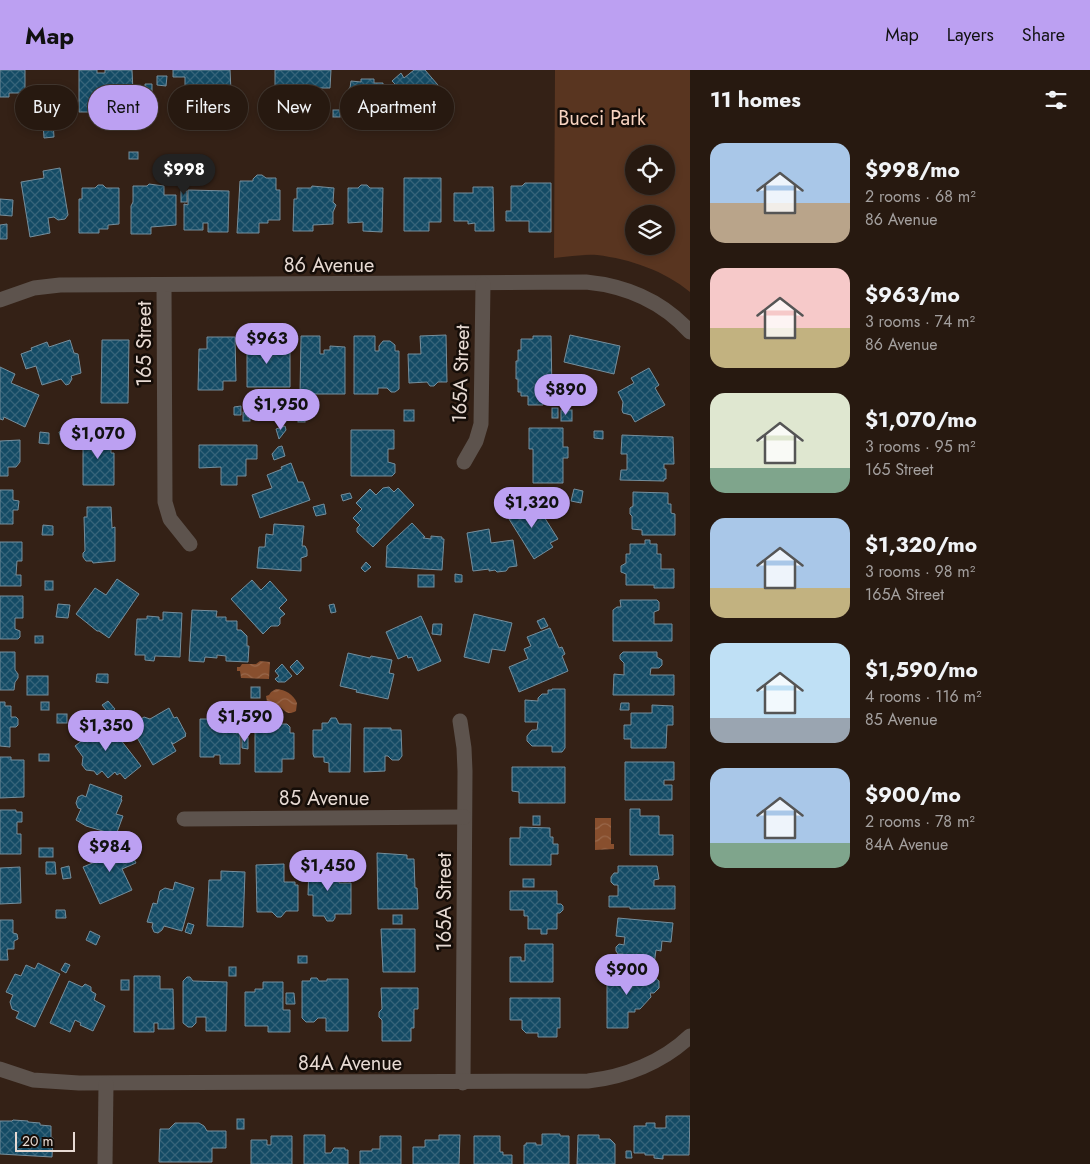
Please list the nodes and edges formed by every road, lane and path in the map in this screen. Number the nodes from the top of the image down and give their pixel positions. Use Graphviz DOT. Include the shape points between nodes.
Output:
graph roads {
  1 [pos="483,284"];
  2 [pos="164,285"];
  3 [pos="0,300"];
  4 [pos="690,332"];
  5 [pos="464,462"];
  6 [pos="190,544"];
  7 [pos="460,721"];
  8 [pos="464,817"];
  9 [pos="184,819"];
  10 [pos="690,1036"];
  11 [pos="0,1069"];
  12 [pos="463,1083"];
  13 [pos="106,1084"];
  14 [pos="105,1164"];
  1 -- 2 [label="street, 86 Avenue"];
  1 -- 4 [label="street, 86 Avenue" via="605,284 633,292 657,304"];
  1 -- 5 [label="street, 165A Street" via="481,424"];
  2 -- 3 [label="street, 86 Avenue" via="53,285"];
  2 -- 6 [label="street, 165 Street" via="165,502 170,519"];
  7 -- 8 [label="street, 165A Street" via="464,756"];
  8 -- 9 [label="street, 85 Avenue"];
  8 -- 12 [label="street, 165A Street"];
  10 -- 12 [label="street, 84A Avenue" via="646,1065 602,1079"];
  11 -- 13 [label="street, 84A Avenue" via="44,1082"];
  12 -- 13 [label="street, 84A Avenue"];
  13 -- 14 [label="street"];
}
